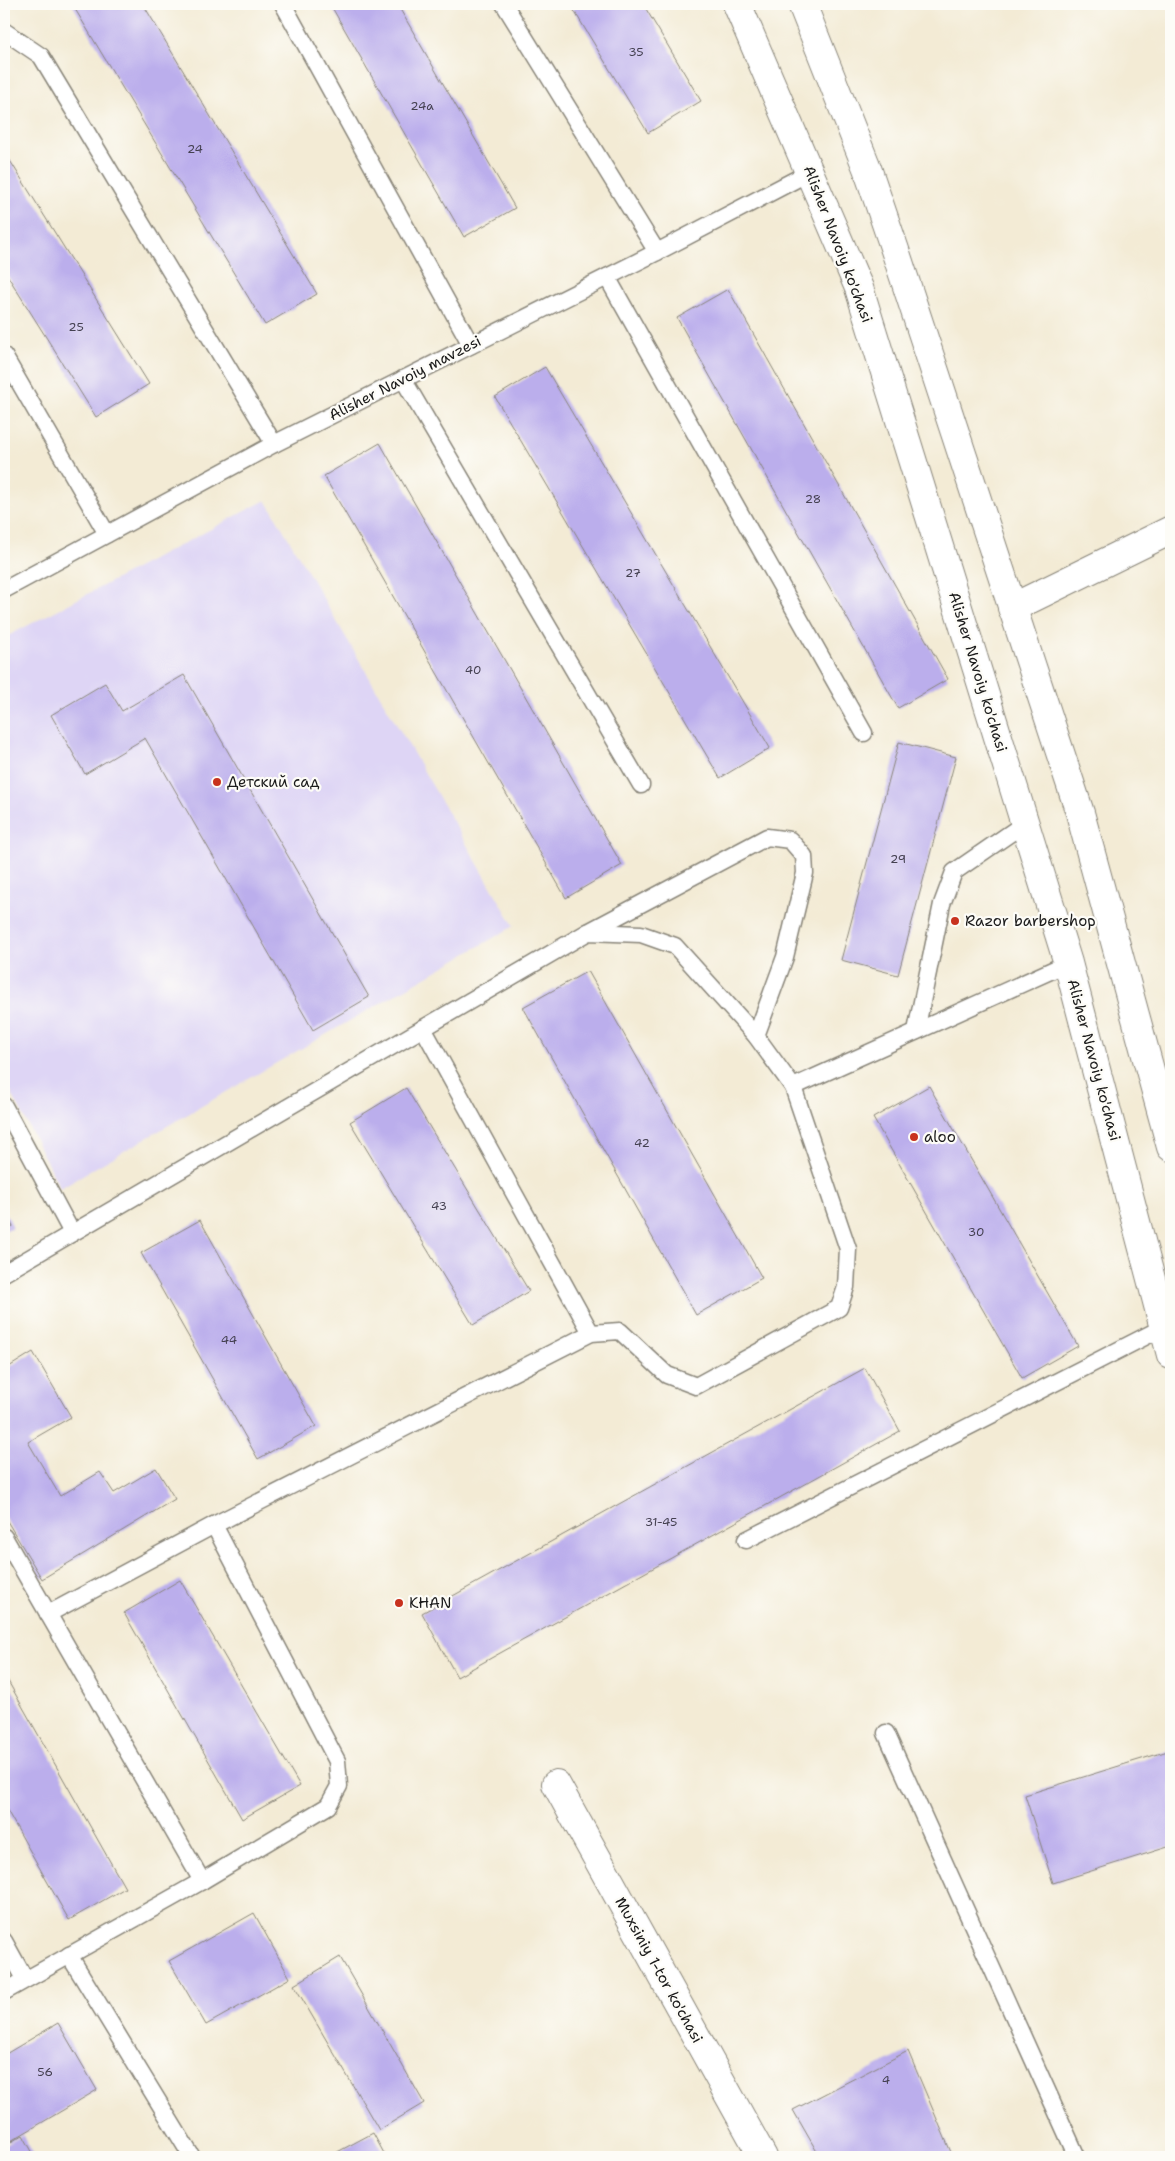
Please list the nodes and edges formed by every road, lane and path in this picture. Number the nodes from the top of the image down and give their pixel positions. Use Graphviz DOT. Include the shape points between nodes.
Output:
graph roads {
  1 [pos="283,4"];
  2 [pos="504,4"];
  3 [pos="737,4"];
  4 [pos="802,4"];
  5 [pos="4,31"];
  6 [pos="810,172"];
  7 [pos="657,252"];
  8 [pos="607,277"];
  9 [pos="471,345"];
  10 [pos="4,356"];
  11 [pos="403,379"];
  12 [pos="274,444"];
  13 [pos="1171,530"];
  14 [pos="107,534"];
  15 [pos="4,590"];
  16 [pos="1012,608"];
  17 [pos="864,733"];
  18 [pos="641,785"];
  19 [pos="1025,823"];
  20 [pos="588,932"];
  21 [pos="1068,963"];
  22 [pos="423,1028"];
  23 [pos="916,1031"];
  24 [pos="756,1036"];
  25 [pos="793,1087"];
  26 [pos="4,1106"];
  27 [pos="1171,1147"];
  28 [pos="72,1233"];
  29 [pos="4,1273"];
  30 [pos="1164,1327"];
  31 [pos="592,1333"];
  32 [pos="1171,1356"];
  33 [pos="214,1525"];
  34 [pos="4,1536"];
  35 [pos="746,1540"];
  36 [pos="48,1614"];
  37 [pos="886,1733"];
  38 [pos="556,1784"];
  39 [pos="202,1881"];
  40 [pos="4,1941"];
  41 [pos="69,1955"];
  42 [pos="25,1979"];
  43 [pos="4,1992"];
  44 [pos="192,2157"];
  45 [pos="763,2157"];
  46 [pos="1077,2157"];
  1 -- 9 [label="lane"];
  2 -- 7 [label="lane"];
  3 -- 6 [label="main road, Alisher Navoiy ko'chasi"];
  4 -- 16 [label="main road" via="867,168"];
  5 -- 12 [label="lane" via="41,56"];
  6 -- 7 [label="lane, Alisher Navoiy mavzesi"];
  6 -- 19 [label="main road, Alisher Navoiy ko'chasi" via="859,288"];
  7 -- 8 [label="lane, Alisher Navoiy mavzesi"];
  8 -- 9 [label="lane, Alisher Navoiy mavzesi"];
  8 -- 17 [label="lane"];
  9 -- 11 [label="lane, Alisher Navoiy mavzesi"];
  10 -- 14 [label="lane"];
  11 -- 12 [label="lane, Alisher Navoiy mavzesi"];
  11 -- 18 [label="lane"];
  12 -- 14 [label="lane, Alisher Navoiy mavzesi"];
  13 -- 16 [label="main road"];
  14 -- 15 [label="lane, Alisher Navoiy mavzesi"];
  16 -- 27 [label="main road" via="1080,814"];
  19 -- 21 [label="main road, Alisher Navoiy ko'chasi"];
  19 -- 23 [label="lane" via="954,872 942,904"];
  20 -- 22 [label="lane"];
  20 -- 24 [label="lane" via="641,934 676,946"];
  20 -- 24 [label="lane" via="767,837 790,840 804,856 805,873 785,957"];
  21 -- 23 [label="lane"];
  21 -- 30 [label="main road, Alisher Navoiy ko'chasi"];
  22 -- 28 [label="lane"];
  22 -- 31 [label="lane"];
  23 -- 25 [label="lane"];
  24 -- 25 [label="lane"];
  25 -- 31 [label="lane" via="848,1249 846,1287 839,1308 696,1386 667,1374 620,1331"];
  26 -- 28 [label="lane"];
  28 -- 29 [label="lane"];
  30 -- 32 [label="main road, Alisher Navoiy ko'chasi"];
  30 -- 35 [label="lane"];
  31 -- 33 [label="lane"];
  33 -- 36 [label="lane"];
  33 -- 39 [label="lane" via="337,1761 340,1786 328,1806"];
  34 -- 36 [label="lane"];
  36 -- 39 [label="lane"];
  37 -- 46 [label="lane"];
  38 -- 45 [label="main road, Muxsiniy 1-tor ko'chasi"];
  39 -- 41 [label="lane"];
  40 -- 42 [label="lane"];
  41 -- 42 [label="lane"];
  41 -- 44 [label="lane"];
  42 -- 43 [label="lane"];
}
